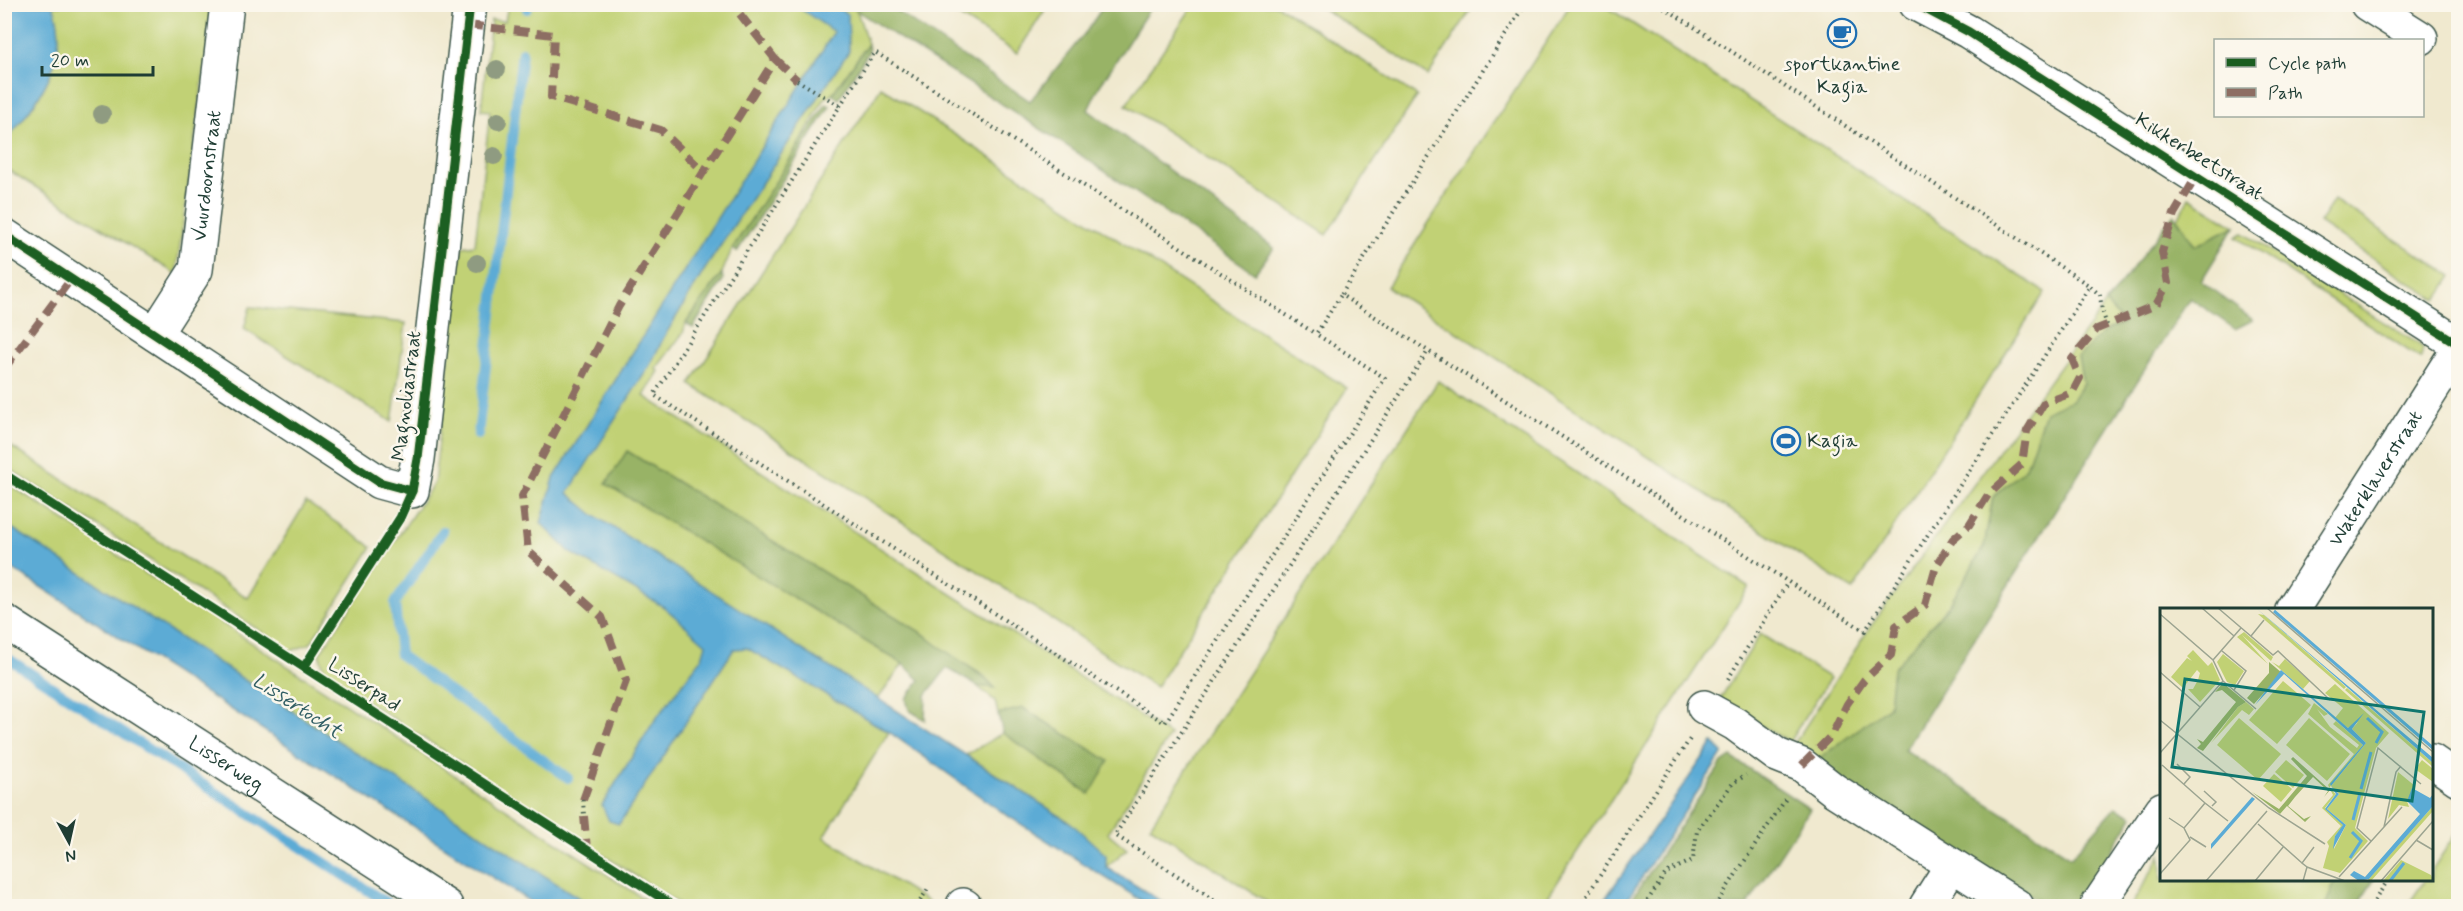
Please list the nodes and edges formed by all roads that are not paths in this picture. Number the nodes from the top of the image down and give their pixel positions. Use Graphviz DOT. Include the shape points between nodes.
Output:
graph roads {
  1 [pos="228,4"];
  2 [pos="470,4"];
  3 [pos="1916,4"];
  4 [pos="2367,4"];
  5 [pos="2421,38"];
  6 [pos="4,235"];
  7 [pos="155,334"];
  8 [pos="2458,344"];
  9 [pos="2458,349"];
  10 [pos="2293,608"];
  11 [pos="4,621"];
  12 [pos="1706,708"];
  13 [pos="2433,762"];
  14 [pos="2458,778"];
  15 [pos="2160,812"];
  16 [pos="1952,866"];
  17 [pos="446,906"];
  18 [pos="1926,906"];
  19 [pos="2017,906"];
  20 [pos="2097,906"];
  1 -- 7 [label="street, Vuurdoornstraat" via="196,270"];
  2 -- 7 [label="street, Magnoliastraat" via="412,491 379,482"];
  3 -- 8 [label="street, Kikkerbeetstraat" via="1969,32"];
  4 -- 5 [label="street"];
  6 -- 7 [label="street, Magnoliastraat"];
  9 -- 10 [label="street, Waterklaverstraat"];
  11 -- 17 [label="street, Lisserweg"];
  12 -- 16 [label="street"];
  13 -- 14 [label="street"];
  15 -- 20 [label="street"];
  16 -- 18 [label="street"];
  16 -- 19 [label="street"];
}
